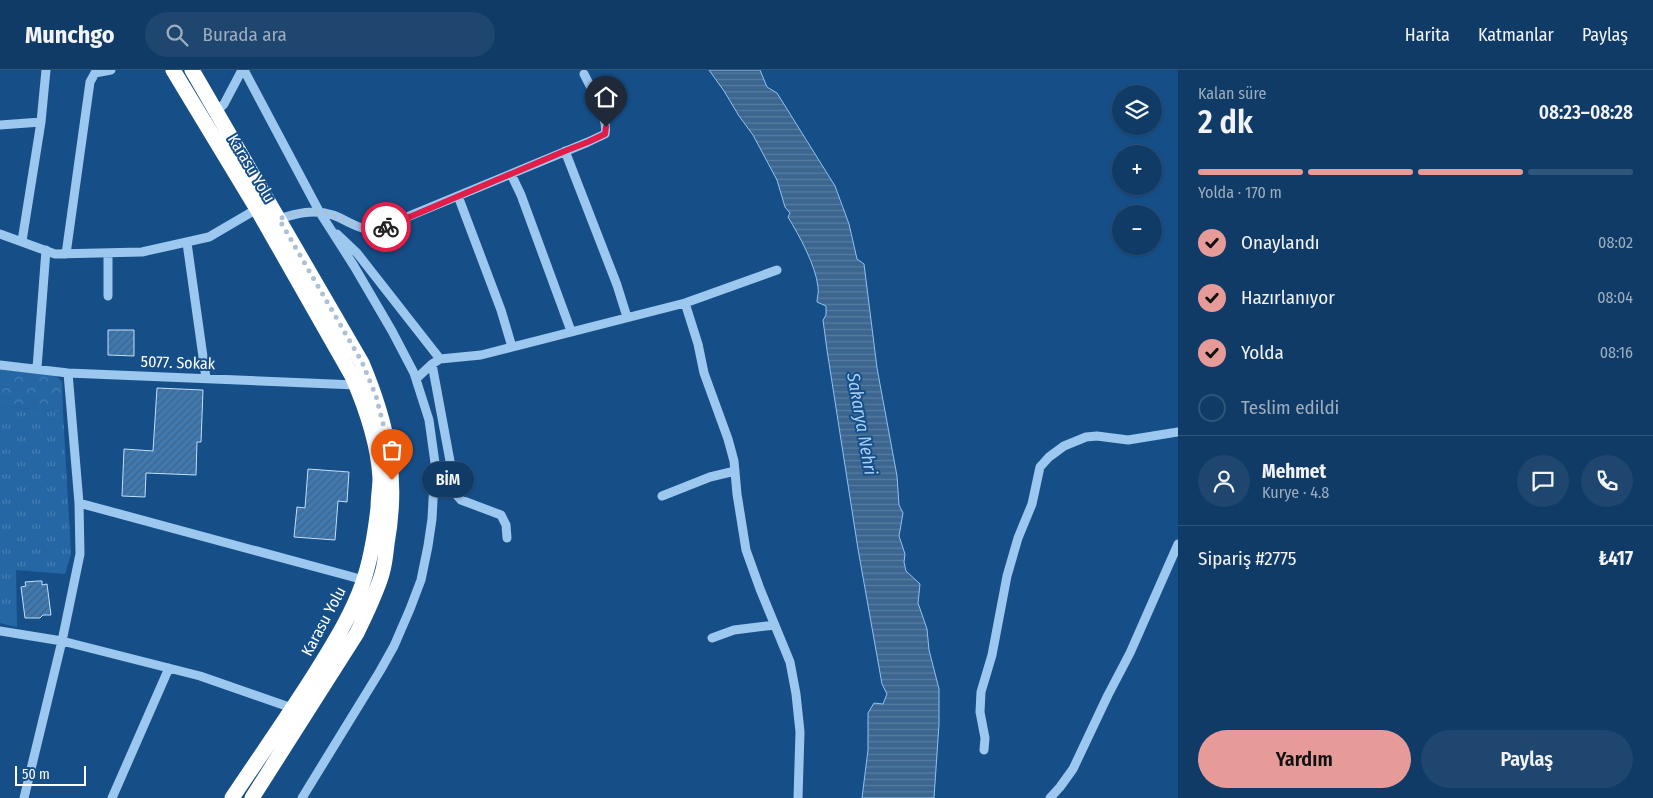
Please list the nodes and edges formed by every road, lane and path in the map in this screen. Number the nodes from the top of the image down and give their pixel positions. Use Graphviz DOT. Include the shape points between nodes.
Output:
graph roads {
  1 [pos="46,70"];
  2 [pos="111,70"];
  3 [pos="173,70"];
  4 [pos="192,70"];
  5 [pos="243,70"];
  6 [pos="584,74"];
  7 [pos="216,112"];
  8 [pos="41,122"];
  9 [pos="0,125"];
  10 [pos="565,151"];
  11 [pos="511,174"];
  12 [pos="458,196"];
  13 [pos="257,209"];
  14 [pos="319,211"];
  15 [pos="279,219"];
  16 [pos="328,226"];
  17 [pos="0,234"];
  18 [pos="22,241"];
  19 [pos="187,243"];
  20 [pos="46,250"];
  21 [pos="108,253"];
  22 [pos="66,254"];
  23 [pos="777,270"];
  24 [pos="108,296"];
  25 [pos="685,303"];
  26 [pos="627,317"];
  27 [pos="571,331"];
  28 [pos="512,347"];
  29 [pos="440,359"];
  30 [pos="432,364"];
  31 [pos="0,365"];
  32 [pos="37,368"];
  33 [pos="68,373"];
  34 [pos="206,378"];
  35 [pos="417,378"];
  36 [pos="356,385"];
  37 [pos="1178,432"];
  38 [pos="735,471"];
  39 [pos="662,496"];
  40 [pos="79,503"];
  41 [pos="507,538"];
  42 [pos="1178,544"];
  43 [pos="364,580"];
  44 [pos="775,625"];
  45 [pos="0,631"];
  46 [pos="712,638"];
  47 [pos="62,641"];
  48 [pos="169,668"];
  49 [pos="292,708"];
  50 [pos="984,750"];
  51 [pos="24,798"];
  52 [pos="112,798"];
  53 [pos="232,798"];
  54 [pos="252,798"];
  55 [pos="302,798"];
  56 [pos="798,798"];
  57 [pos="1050,798"];
  1 -- 8 [label="street"];
  2 -- 22 [label="street" via="95,73 90,82"];
  3 -- 13 [label="highway, Karasu Yolu"];
  4 -- 7 [label="highway, Karasu Yolu"];
  5 -- 7 [label="street"];
  5 -- 14 [label="street"];
  6 -- 10 [label="street" via="603,116 606,132"];
  7 -- 15 [label="highway, Karasu Yolu"];
  8 -- 9 [label="street"];
  8 -- 18 [label="street"];
  10 -- 11 [label="street"];
  10 -- 26 [label="street"];
  11 -- 12 [label="street"];
  11 -- 27 [label="street"];
  12 -- 14 [label="street" via="385,228 373,230"];
  12 -- 28 [label="street"];
  13 -- 19 [label="street" via="209,237"];
  13 -- 36 [label="highway, Karasu Yolu"];
  14 -- 15 [label="street" via="299,212"];
  14 -- 16 [label="street"];
  15 -- 54 [label="highway, Karasu Yolu" via="362,362 376,396 389,447 393,496 382,573 369,608 357,633"];
  16 -- 29 [label="street" via="358,253"];
  16 -- 35 [label="street"];
  17 -- 18 [label="street"];
  18 -- 20 [label="street"];
  19 -- 21 [label="street" via="142,252"];
  19 -- 34 [label="street"];
  20 -- 22 [label="street"];
  20 -- 32 [label="street"];
  21 -- 22 [label="street"];
  21 -- 24 [label="street"];
  23 -- 25 [label="street"];
  25 -- 26 [label="street"];
  25 -- 38 [label="street"];
  26 -- 27 [label="street"];
  27 -- 28 [label="street"];
  28 -- 29 [label="street" via="481,355"];
  29 -- 30 [label="street"];
  30 -- 35 [label="street"];
  30 -- 41 [label="street" via="455,493 461,500 501,515"];
  31 -- 32 [label="street, 5077. Sokak"];
  32 -- 33 [label="street, 5077. Sokak"];
  33 -- 34 [label="street, 5077. Sokak"];
  33 -- 40 [label="street"];
  34 -- 36 [label="street, 5077. Sokak"];
  35 -- 55 [label="street" via="429,420 435,463 432,519 421,580 390,654"];
  36 -- 43 [label="highway, Karasu Yolu" via="371,425 380,478 376,533"];
  37 -- 50 [label="street" via="1128,440 1086,437 1064,446 1040,467 1032,504 1007,576 992,655 981,692"];
  38 -- 39 [label="street"];
  38 -- 44 [label="street" via="746,550"];
  40 -- 43 [label="street"];
  40 -- 47 [label="street" via="80,554"];
  42 -- 57 [label="street" via="1130,653 1072,768"];
  43 -- 49 [label="highway, Karasu Yolu" via="339,634"];
  44 -- 46 [label="street" via="734,630"];
  44 -- 56 [label="street" via="790,662 796,694 800,732"];
  45 -- 47 [label="street"];
  47 -- 48 [label="street"];
  47 -- 51 [label="street"];
  48 -- 49 [label="street"];
  48 -- 52 [label="street"];
  49 -- 53 [label="highway, Karasu Yolu"];
}
